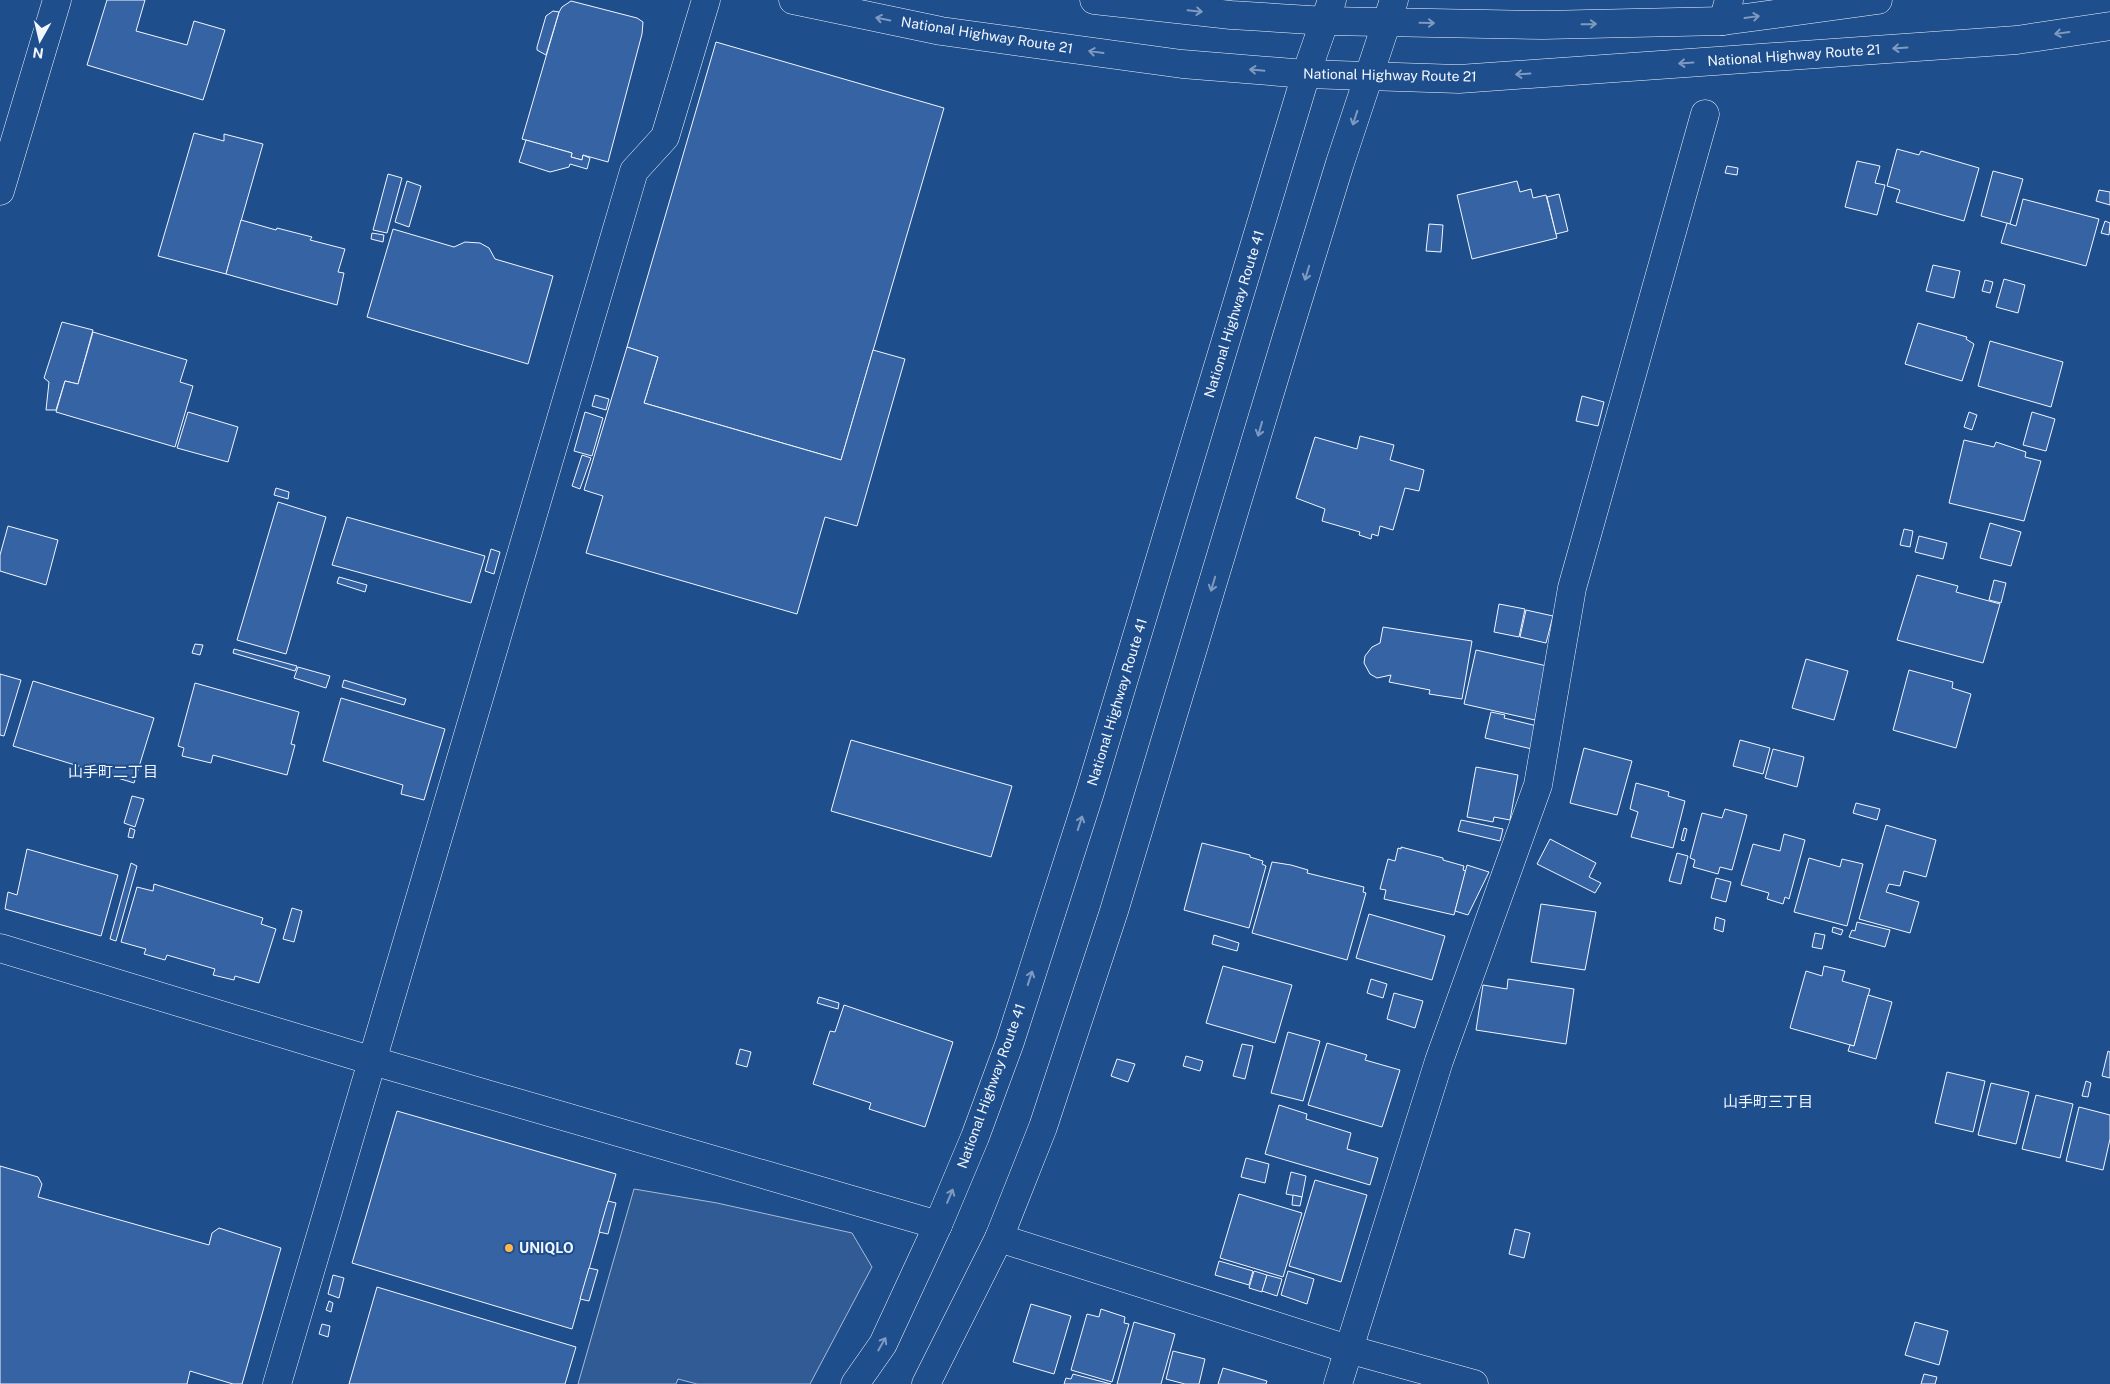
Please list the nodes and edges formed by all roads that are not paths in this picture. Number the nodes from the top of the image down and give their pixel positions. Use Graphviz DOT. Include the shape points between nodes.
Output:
graph roads {
  1 [pos="57,0"];
  2 [pos="706,0"];
  3 [pos="793,0"];
  4 [pos="1094,0"];
  5 [pos="1878,0"];
  6 [pos="1329,10"];
  7 [pos="1390,11"];
  8 [pos="1726,11"];
  9 [pos="2110,26"];
  10 [pos="1306,74"];
  11 [pos="1368,77"];
  12 [pos="1704,114"];
  13 [pos="0,192"];
  14 [pos="0,948"];
  15 [pos="374,1060"];
  16 [pos="938,1224"];
  17 [pos="999,1238"];
  18 [pos="1348,1349"];
  19 [pos="277,1384"];
  20 [pos="855,1384"];
  21 [pos="926,1384"];
  22 [pos="1338,1384"];
  23 [pos="1474,1384"];
  1 -- 13 [label="main road"];
  2 -- 15 [label="main road" via="665,137 634,171"];
  10 -- 3 [label="main road, National Highway Route 21, one-way" via="1182,64 941,31"];
  4 -- 6 [label="main road, one-way" via="1231,15"];
  8 -- 5 [label="main road, one-way"];
  6 -- 7 [label="main road"];
  6 -- 10 [label="main road, National Highway Route 41"];
  7 -- 8 [label="main road, one-way" via="1543,25"];
  7 -- 11 [label="main road"];
  9 -- 11 [label="main road, National Highway Route 21, one-way" via="2017,40 1459,79"];
  10 -- 11 [label="main road, National Highway Route 21"];
  16 -- 10 [label="main road, National Highway Route 41, one-way" via="1010,1042 1087,801"];
  11 -- 17 [label="main road, one-way" via="1114,911 1043,1127"];
  12 -- 18 [label="main road" via="1572,588 1538,785 1439,1060"];
  14 -- 15 [label="main road"];
  15 -- 16 [label="main road"];
  15 -- 19 [label="main road"];
  20 -- 16 [label="main road, National Highway Route 41, one-way" via="883,1344"];
  17 -- 18 [label="main road"];
  17 -- 21 [label="main road"];
  18 -- 22 [label="main road"];
  18 -- 23 [label="main road"];
}
